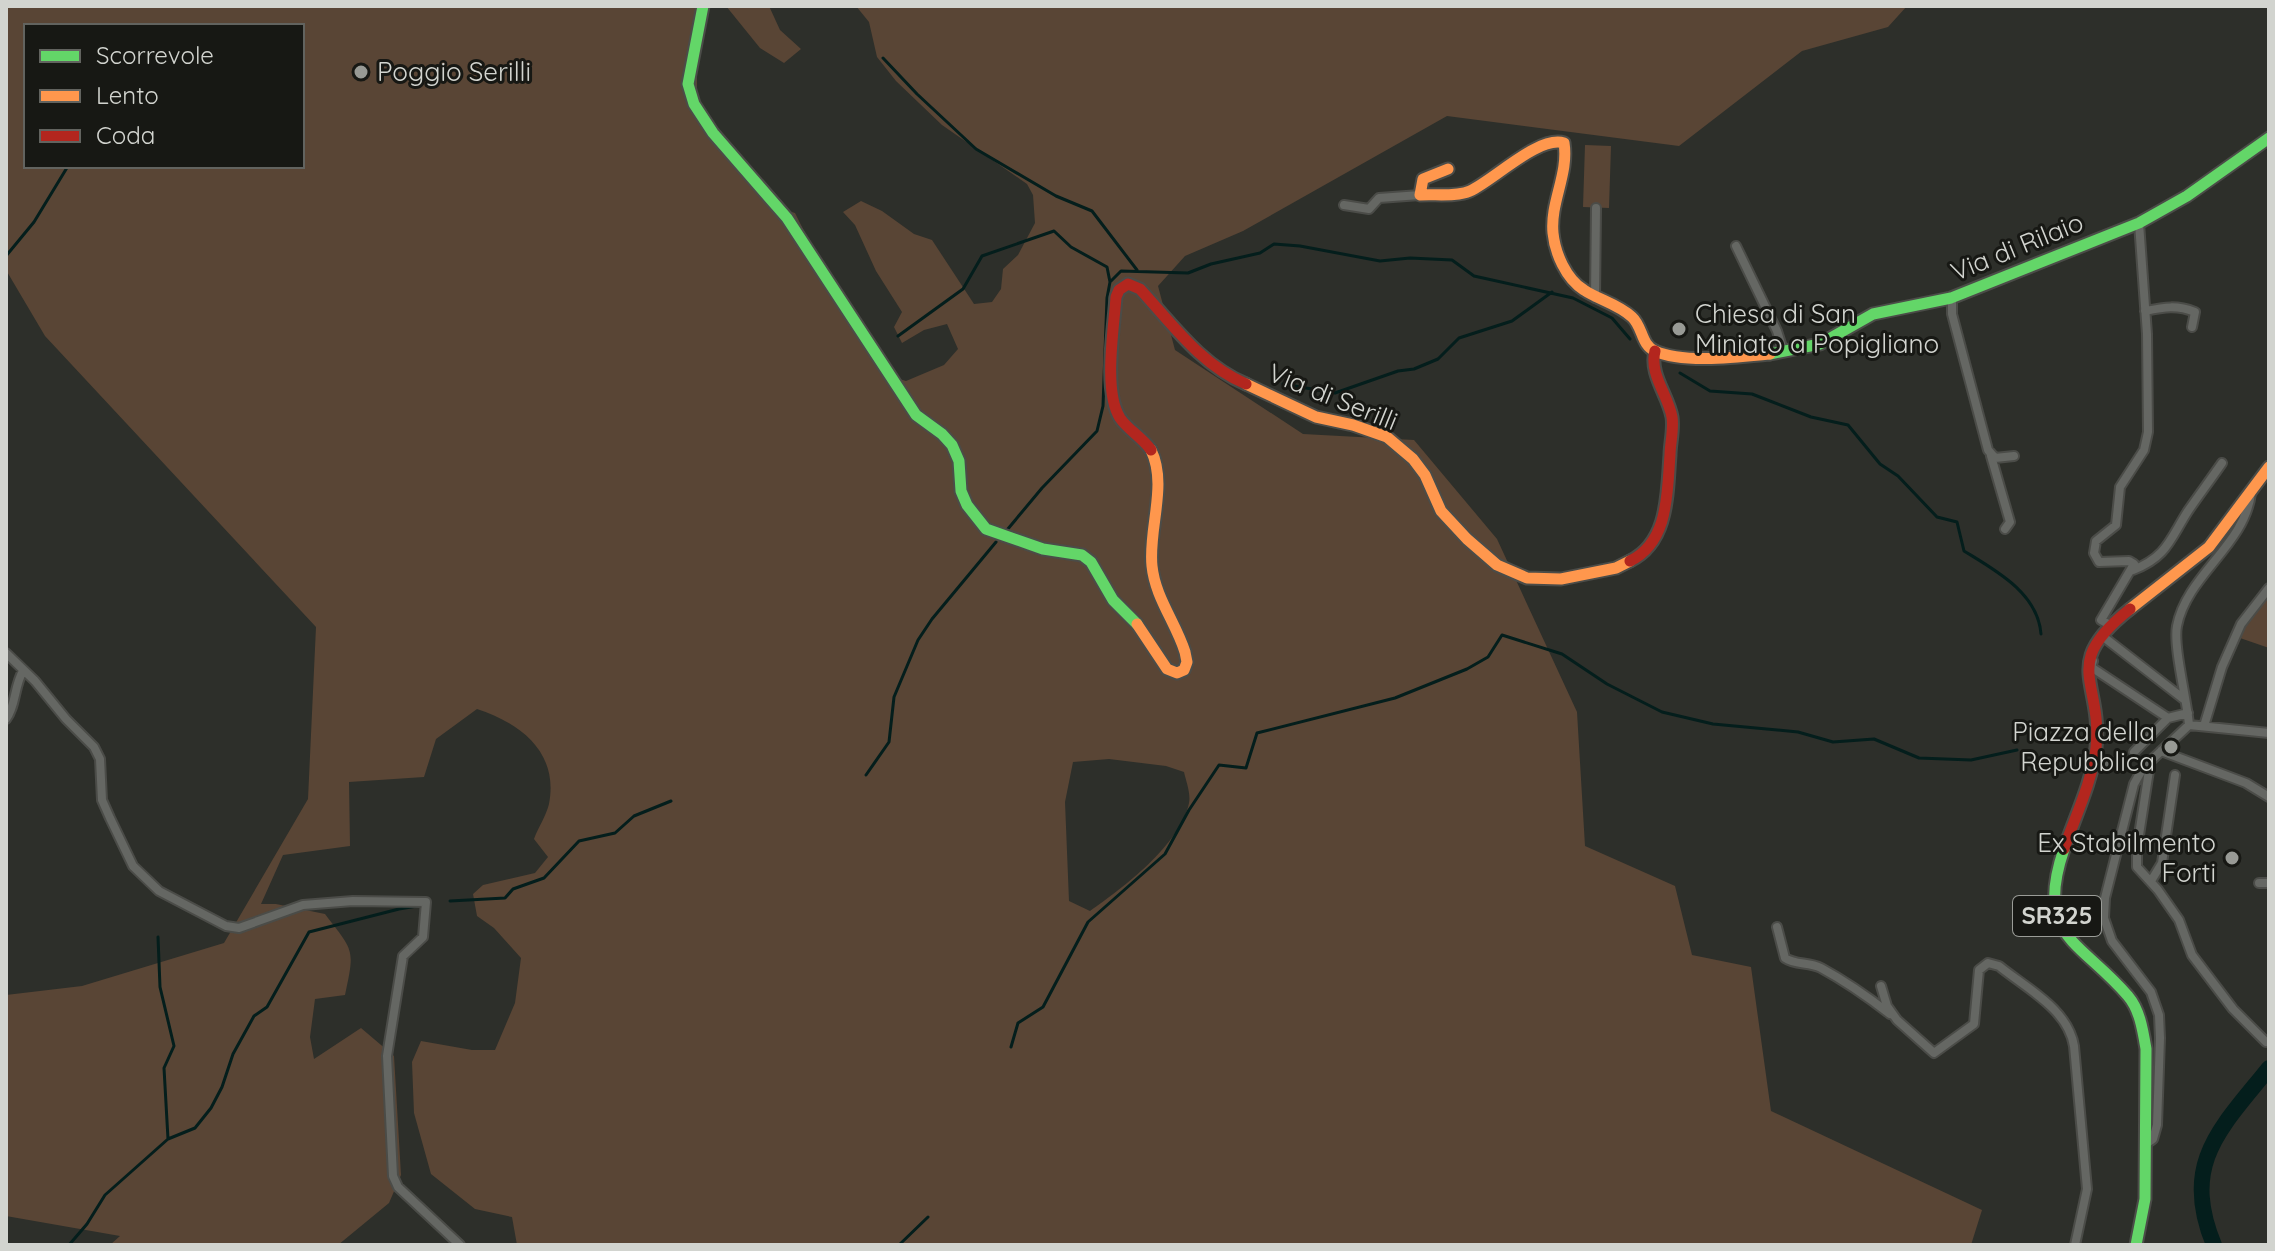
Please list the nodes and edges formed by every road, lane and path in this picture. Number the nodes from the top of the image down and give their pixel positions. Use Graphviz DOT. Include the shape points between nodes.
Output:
graph roads {
  1 [pos="703,6"];
  2 [pos="2269,138"];
  3 [pos="1448,169"];
  4 [pos="1420,195"];
  5 [pos="1344,205"];
  6 [pos="1596,208"];
  7 [pos="2139,223"];
  8 [pos="1736,246"];
  9 [pos="1952,297"];
  10 [pos="1595,298"];
  11 [pos="2145,311"];
  12 [pos="2192,327"];
  13 [pos="1783,350"];
  14 [pos="1655,351"];
  15 [pos="1991,455"];
  16 [pos="2014,456"];
  17 [pos="2222,463"];
  18 [pos="2269,467"];
  19 [pos="2251,492"];
  20 [pos="2005,529"];
  21 [pos="2132,571"];
  22 [pos="2269,588"];
  23 [pos="2110,625"];
  24 [pos="2101,635"];
  25 [pos="6,653"];
  26 [pos="2089,661"];
  27 [pos="23,671"];
  28 [pos="2186,700"];
  29 [pos="2188,713"];
  30 [pos="2172,718"];
  31 [pos="6,719"];
  32 [pos="2189,725"];
  33 [pos="2206,726"];
  34 [pos="2269,733"];
  35 [pos="2161,751"];
  36 [pos="2134,752"];
  37 [pos="2119,761"];
  38 [pos="2093,763"];
  39 [pos="2145,769"];
  40 [pos="2175,775"];
  41 [pos="2269,797"];
  42 [pos="2151,881"];
  43 [pos="1777,927"];
  44 [pos="1881,986"];
  45 [pos="1897,1020"];
  46 [pos="2266,1042"];
  47 [pos="2146,1144"];
  48 [pos="460,1245"];
  49 [pos="2075,1245"];
  50 [pos="2136,1245"];
  1 -- 14 [label="street, Via di Serilli" via="688,84 694,104 787,218 916,415 952,445 967,505 986,529 1091,562 1113,600 1167,669 1177,673 1184,670 1186,656 1152,568 1156,463 1144,439 1117,414 1113,399 1116,297 1123,286 1140,289 1206,362 1227,376 1316,417 1387,437 1413,459 1441,511 1467,539 1497,565 1527,578 1561,579 1616,568 1648,549 1666,513 1672,418 1660,388"];
  2 -- 7 [label="street, Via di Rilaio"];
  3 -- 4 [label="street" via="1423,179"];
  4 -- 5 [label="street" via="1379,198 1369,209"];
  4 -- 10 [label="street" via="1468,192 1542,145 1564,143 1566,159 1553,208 1552,236 1572,282"];
  6 -- 10 [label="street"];
  7 -- 9 [label="street, Via di Rilaio"];
  7 -- 11 [label="street"];
  8 -- 13 [label="street"];
  9 -- 13 [label="street, Via di Rilaio" via="1871,315 1818,345"];
  9 -- 15 [label="street" via="1952,314"];
  10 -- 14 [label="street" via="1637,320 1649,349"];
  11 -- 12 [label="street" via="2184,308 2195,312"];
  11 -- 21 [label="street" via="2146,441 2120,487 2116,525 2099,536 2094,547 2099,562 2132,561"];
  13 -- 14 [label="street, Via di Rilaio" via="1699,357"];
  15 -- 16 [label="street"];
  15 -- 20 [label="street" via="2010,522"];
  17 -- 21 [label="street" via="2171,543"];
  18 -- 19 [label="street"];
  19 -- 23 [label="street" via="2209,547"];
  19 -- 28 [label="street" via="2247,514 2187,595 2176,630"];
  21 -- 23 [label="street" via="2101,620"];
  22 -- 33 [label="street" via="2241,624 2222,667"];
  23 -- 24 [label="street"];
  24 -- 26 [label="street"];
  24 -- 28 [label="street"];
  25 -- 27 [label="street"];
  26 -- 30 [label="street"];
  26 -- 38 [label="street, SR325"];
  27 -- 31 [label="street"];
  27 -- 48 [label="street" via="94,747 110,818 133,866 159,891 239,928 303,905 426,902 423,937 403,956 389,1042 393,1176 398,1187"];
  28 -- 29 [label="street"];
  29 -- 30 [label="street"];
  29 -- 32 [label="street"];
  30 -- 36 [label="street"];
  32 -- 33 [label="street"];
  32 -- 35 [label="street"];
  33 -- 34 [label="street"];
  35 -- 39 [label="street"];
  35 -- 41 [label="street"];
  37 -- 38 [label="street"];
  38 -- 47 [label="street, SR325" via="2056,872 2053,900 2068,939 2128,996 2139,1015 2146,1049"];
  39 -- 42 [label="street" via="2137,867"];
  39 -- 47 [label="street" via="2134,784 2104,908 2112,941 2151,992 2159,1015 2157,1125"];
  40 -- 42 [label="street" via="2162,863"];
  42 -- 46 [label="street" via="2179,920 2192,955"];
  43 -- 45 [label="street" via="1785,958 1818,967"];
  44 -- 45 [label="street"];
  45 -- 49 [label="street" via="1934,1053 1938,1051 1974,1024 1979,970 1988,963 1999,966 2063,1018 2072,1035 2087,1189"];
  47 -- 50 [label="street, SR325" via="2145,1199"];
}
